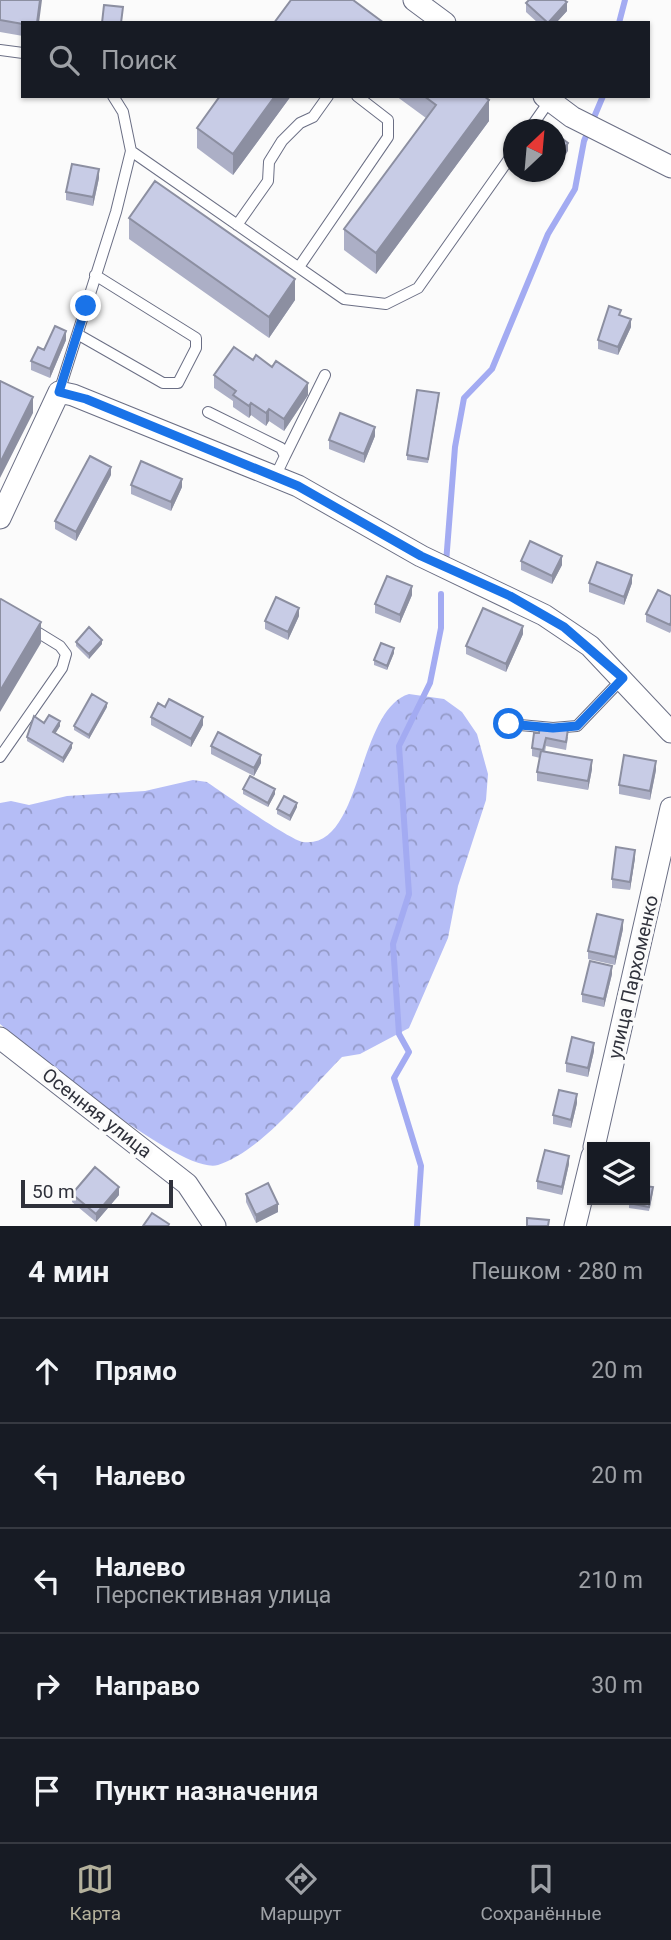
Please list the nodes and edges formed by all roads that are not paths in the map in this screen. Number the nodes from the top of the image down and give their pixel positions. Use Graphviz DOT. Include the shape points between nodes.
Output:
graph roads {
  1 [pos="414,0"];
  2 [pos="442,21"];
  3 [pos="0,50"];
  4 [pos="21,53"];
  5 [pos="114,98"];
  6 [pos="327,98"];
  7 [pos="360,98"];
  8 [pos="547,98"];
  9 [pos="535,119"];
  10 [pos="131,151"];
  11 [pos="503,166"];
  12 [pos="671,167"];
  13 [pos="237,225"];
  14 [pos="299,267"];
  15 [pos="95,275"];
  16 [pos="79,335"];
  17 [pos="326,376"];
  18 [pos="59,392"];
  19 [pos="208,412"];
  20 [pos="285,456"];
  21 [pos="275,477"];
  22 [pos="0,518"];
  23 [pos="24,624"];
  24 [pos="623,678"];
  25 [pos="509,724"];
  26 [pos="671,733"];
  27 [pos="0,757"];
  28 [pos="671,808"];
  29 [pos="0,1038"];
  30 [pos="595,1142"];
  31 [pos="587,1177"];
  32 [pos="215,1226"];
  33 [pos="575,1226"];
  1 -- 2 [label="street"];
  3 -- 4 [label="lane"];
  5 -- 10 [label="lane"];
  6 -- 13 [label="lane" via="313,117 282,141 269,162 268,181"];
  7 -- 14 [label="lane" via="388,120 388,137"];
  8 -- 9 [label="lane"];
  8 -- 12 [label="street" via="572,117"];
  10 -- 13 [label="lane"];
  10 -- 15 [label="lane"];
  11 -- 14 [label="lane" via="418,288 386,304 344,299"];
  13 -- 14 [label="lane"];
  15 -- 16 [label="lane"];
  15 -- 16 [label="lane" via="196,338 196,348 178,383 163,383"];
  16 -- 18 [label="lane"];
  17 -- 20 [label="lane"];
  18 -- 21 [label="street"];
  18 -- 22 [label="street"];
  19 -- 20 [label="lane" via="276,444"];
  20 -- 21 [label="lane"];
  21 -- 24 [label="street" via="421,556 544,615 590,646"];
  23 -- 27 [label="lane" via="66,654 62,668"];
  24 -- 25 [label="lane" via="577,726"];
  24 -- 26 [label="street"];
  28 -- 30 [label="street, улица Пархоменко"];
  29 -- 32 [label="street, Осенняя улица" via="187,1184"];
  31 -- 33 [label="street"];
}
